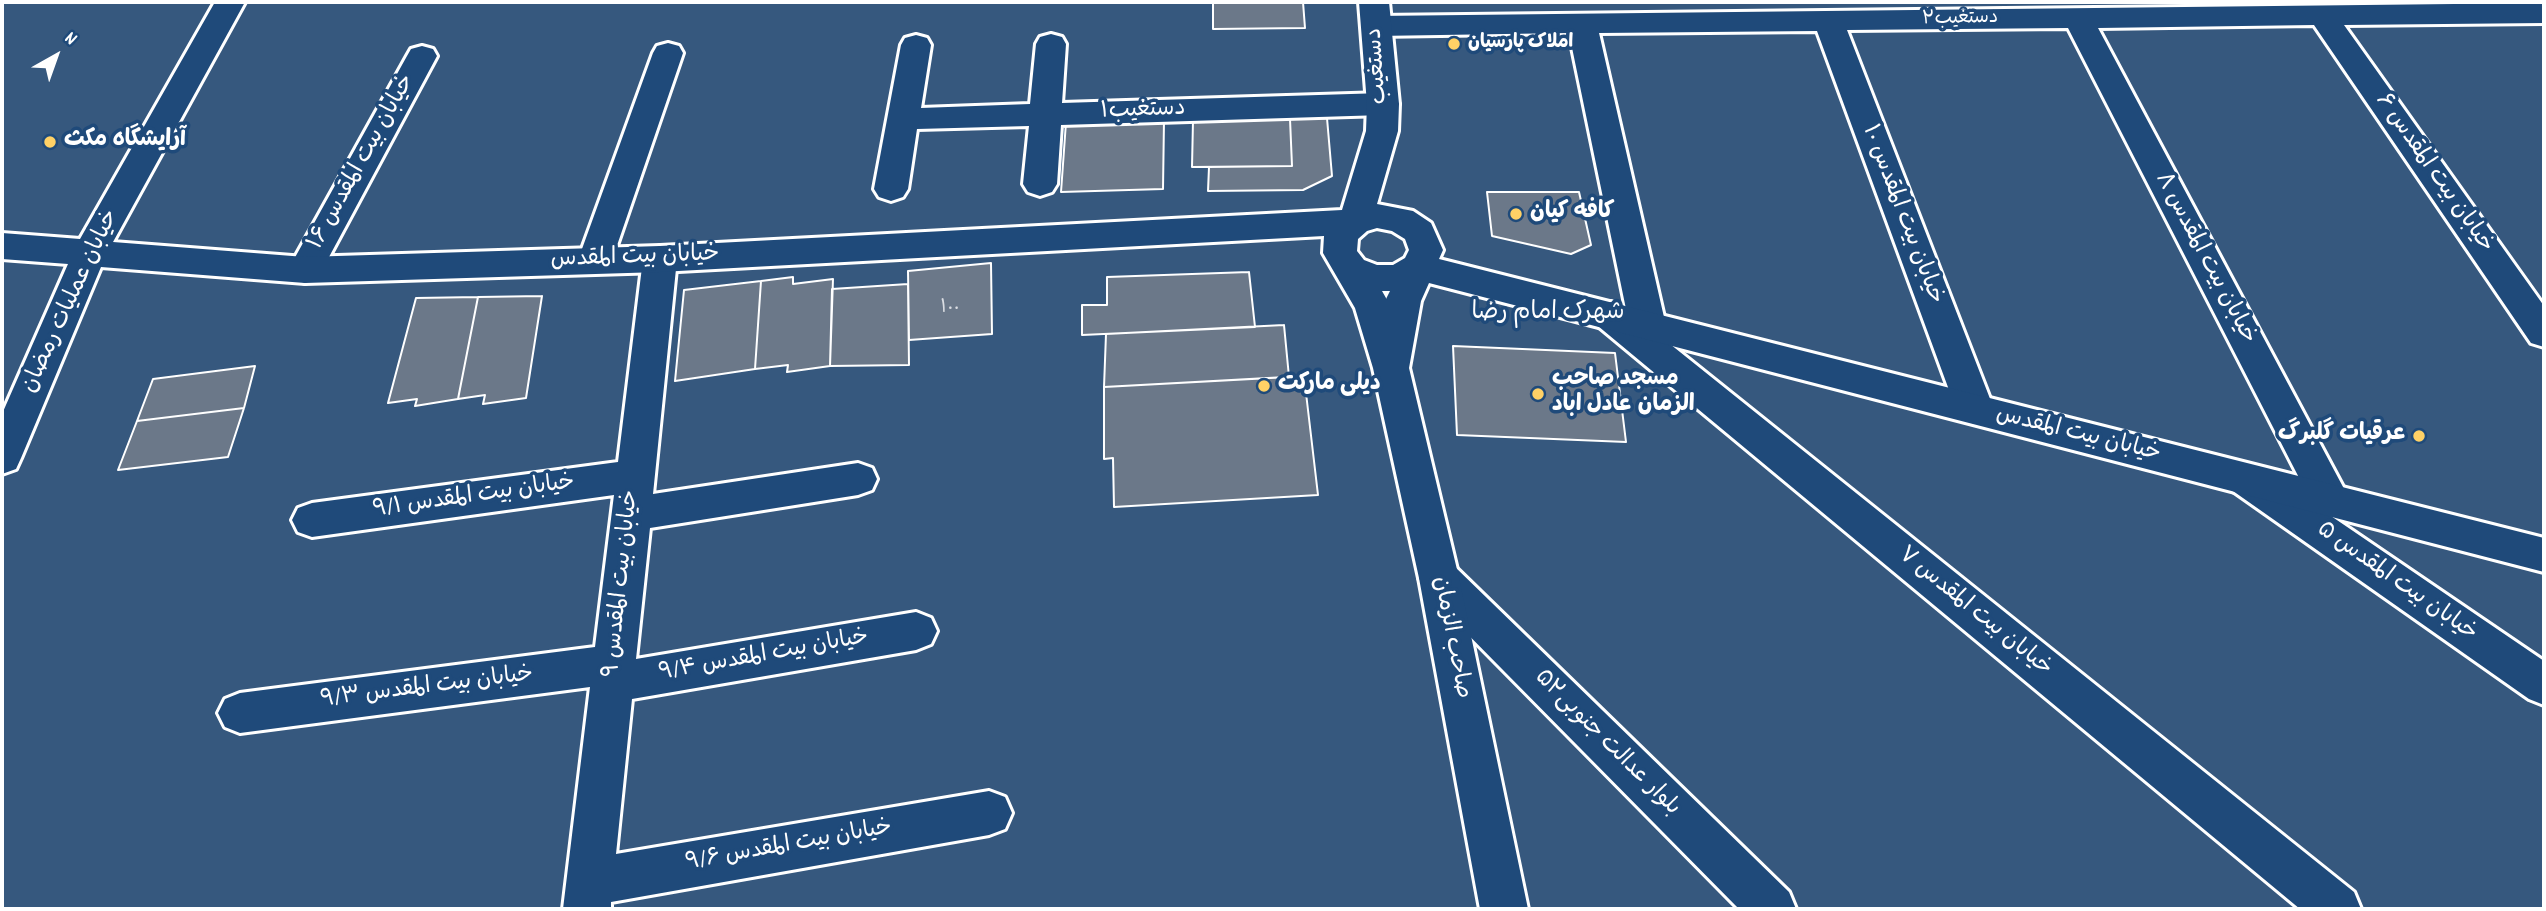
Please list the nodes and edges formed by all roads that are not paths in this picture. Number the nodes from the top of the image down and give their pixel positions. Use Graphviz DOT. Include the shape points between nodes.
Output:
graph roads {
  1 [pos="230,2"];
  2 [pos="2544,13"];
  3 [pos="1375,14"];
  4 [pos="2322,15"];
  5 [pos="2078,18"];
  6 [pos="1828,21"];
  7 [pos="1582,24"];
  8 [pos="1051,44"];
  9 [pos="916,45"];
  10 [pos="668,53"];
  11 [pos="422,56"];
  12 [pos="1045,115"];
  13 [pos="1383,117"];
  14 [pos="903,120"];
  15 [pos="1040,184"];
  16 [pos="891,189"];
  17 [pos="1355,222"];
  18 [pos="1268,226"];
  19 [pos="1413,240"];
  20 [pos="2,246"];
  21 [pos="90,252"];
  22 [pos="660,259"];
  23 [pos="595,260"];
  24 [pos="1346,261"];
  25 [pos="305,270"];
  26 [pos="1630,321"];
  27 [pos="2544,334"];
  28 [pos="1391,368"];
  29 [pos="1975,409"];
  30 [pos="2,458"];
  31 [pos="858,479"];
  32 [pos="2247,480"];
  33 [pos="633,495"];
  34 [pos="2330,500"];
  35 [pos="312,520"];
  36 [pos="2544,555"];
  37 [pos="1439,578"];
  38 [pos="916,631"];
  39 [pos="613,673"];
  40 [pos="2544,685"];
  41 [pos="240,713"];
  42 [pos="989,813"];
  43 [pos="589,895"];
  44 [pos="1503,909"];
  45 [pos="1772,909"];
  46 [pos="2337,909"];
  1 -- 21 [label="street, خیابان عملیات رمضان"];
  2 -- 4 [label="street, ۲دستغیب"];
  3 -- 7 [label="street, ۲دستغیب"];
  3 -- 13 [label="street, دستغیب"];
  4 -- 5 [label="street, ۲دستغیب"];
  4 -- 27 [label="street, خیابان بیت المقدس ۶"];
  5 -- 6 [label="street, ۲دستغیب"];
  5 -- 34 [label="street, خیابان بیت المقدس ۸"];
  6 -- 7 [label="street, ۲دستغیب"];
  6 -- 29 [label="street, خیابان بیت المقدس ۱۰"];
  7 -- 26 [label="street"];
  8 -- 12 [label="street"];
  9 -- 14 [label="street"];
  10 -- 23 [label="street"];
  11 -- 25 [label="street, خیابان بیت المقدس ۱۶"];
  12 -- 13 [label="street, دستغیب۱"];
  12 -- 14 [label="street, دستغیب۱"];
  12 -- 15 [label="street"];
  13 -- 17 [label="street"];
  13 -- 19 [label="street"];
  14 -- 16 [label="street"];
  17 -- 18 [label="street, خیابان بیت المقدس"];
  17 -- 19 [label="street, خیابان بیت المقدس" via="1377,216"];
  17 -- 24 [label="street" via="1341,235"];
  18 -- 22 [label="street, خیابان بیت المقدس"];
  18 -- 24 [label="street, خیابان بیت المقدس"];
  19 -- 24 [label="street, خیابان بیت المقدس" via="1399,278 1374,278"];
  19 -- 26 [label="street, خیابان بیت المقدس"];
  19 -- 28 [label="street"];
  20 -- 21 [label="street, خیابان بیت المقدس"];
  21 -- 25 [label="street, خیابان بیت المقدس"];
  21 -- 30 [label="street, خیابان عملیات رمضان"];
  22 -- 23 [label="street, خیابان بیت المقدس"];
  22 -- 33 [label="street, خیابان بیت المقدس ۹"];
  23 -- 25 [label="street, خیابان بیت المقدس"];
  24 -- 28 [label="street, صاحب الزمان" via="1373,309"];
  26 -- 29 [label="street, خیابان بیت المقدس"];
  26 -- 46 [label="street, خیابان بیت المقدس ۷"];
  28 -- 37 [label="street, صاحب الزمان"];
  29 -- 32 [label="street, خیابان بیت المقدس"];
  31 -- 33 [label="street, خیابان بیت المقدس ۹/۱"];
  32 -- 34 [label="street, خیابان بیت المقدس"];
  32 -- 40 [label="street, خیابان بیت المقدس ۵"];
  33 -- 35 [label="street, خیابان بیت المقدس ۹/۱"];
  33 -- 39 [label="street, خیابان بیت المقدس ۹"];
  34 -- 36 [label="street, خیابان بیت المقدس"];
  37 -- 44 [label="street, صاحب الزمان"];
  37 -- 45 [label="street, بلوار عدالت جنوبی۵۲"];
  38 -- 39 [label="street, خیابان بیت المقدس ۹/۴"];
  39 -- 41 [label="street, خیابان بیت المقدس ۹/۳"];
  39 -- 43 [label="street, خیابان بیت المقدس ۹"];
  42 -- 43 [label="street, خیابان بیت المقدس ۹/۶"];
}
